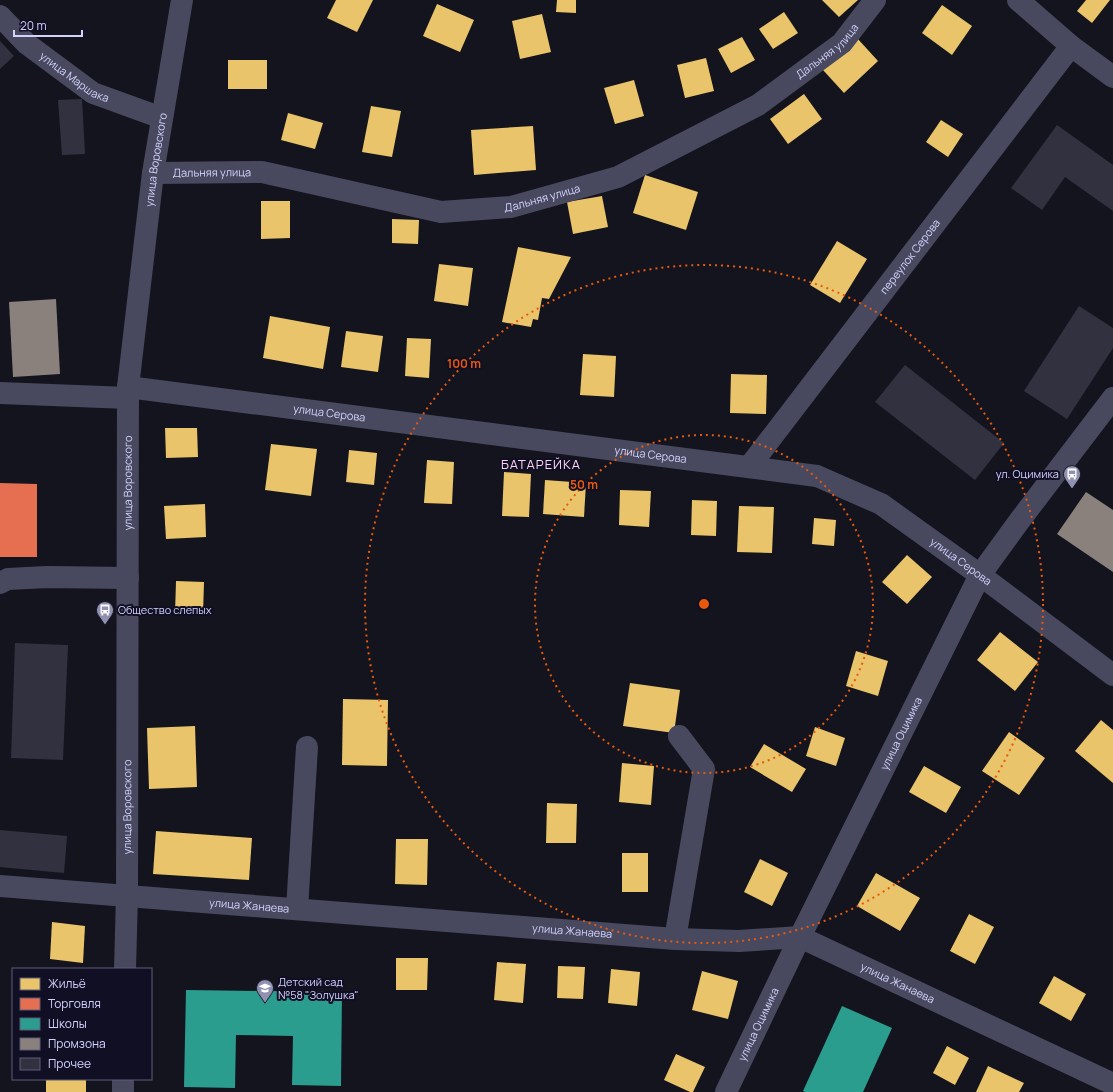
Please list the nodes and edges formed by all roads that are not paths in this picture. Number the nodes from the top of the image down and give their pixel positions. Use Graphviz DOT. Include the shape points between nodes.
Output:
graph roads {
  1 [pos="182,0"];
  2 [pos="875,0"];
  3 [pos="1018,0"];
  4 [pos="0,16"];
  5 [pos="1072,46"];
  6 [pos="1113,77"];
  7 [pos="162,118"];
  8 [pos="152,173"];
  9 [pos="0,393"];
  10 [pos="128,393"];
  11 [pos="1113,398"];
  12 [pos="749,467"];
  13 [pos="980,575"];
  14 [pos="128,578"];
  15 [pos="0,583"];
  16 [pos="1113,675"];
  17 [pos="679,736"];
  18 [pos="307,747"];
  19 [pos="0,886"];
  20 [pos="127,895"];
  21 [pos="297,909"];
  22 [pos="800,938"];
  23 [pos="675,939"];
  24 [pos="125,968"];
  25 [pos="123,1080"];
  26 [pos="1113,1084"];
  27 [pos="123,1092"];
  28 [pos="726,1092"];
  1 -- 7 [label="street, улица Воровского"];
  2 -- 8 [label="street, Дальняя улица" via="842,43 758,104 618,177 511,207 441,212 262,172"];
  3 -- 5 [label="street"];
  4 -- 7 [label="street, улица Маршака" via="27,44 93,94"];
  5 -- 6 [label="street"];
  5 -- 12 [label="street, переулок Серова"];
  7 -- 8 [label="street, улица Воровского"];
  8 -- 10 [label="street, улица Воровского"];
  9 -- 10 [label="street, улица Серова"];
  10 -- 12 [label="street, улица Серова"];
  10 -- 14 [label="street, улица Воровского"];
  11 -- 13 [label="street, улица Оцимика"];
  12 -- 13 [label="street, улица Серова" via="817,476 881,504"];
  13 -- 16 [label="street, улица Серова"];
  13 -- 22 [label="street, улица Оцимика"];
  14 -- 15 [label="street" via="47,576 8,579"];
  14 -- 20 [label="street, улица Воровского"];
  17 -- 23 [label="street" via="704,769"];
  18 -- 21 [label="street"];
  19 -- 20 [label="street, улица Жанаева"];
  20 -- 21 [label="street, улица Жанаева"];
  20 -- 24 [label="street, улица Воровского"];
  21 -- 23 [label="street, улица Жанаева"];
  22 -- 23 [label="street, улица Жанаева" via="739,941"];
  22 -- 26 [label="street, улица Жанаева"];
  22 -- 28 [label="street, улица Оцимика"];
  25 -- 27 [label="street"];
}
